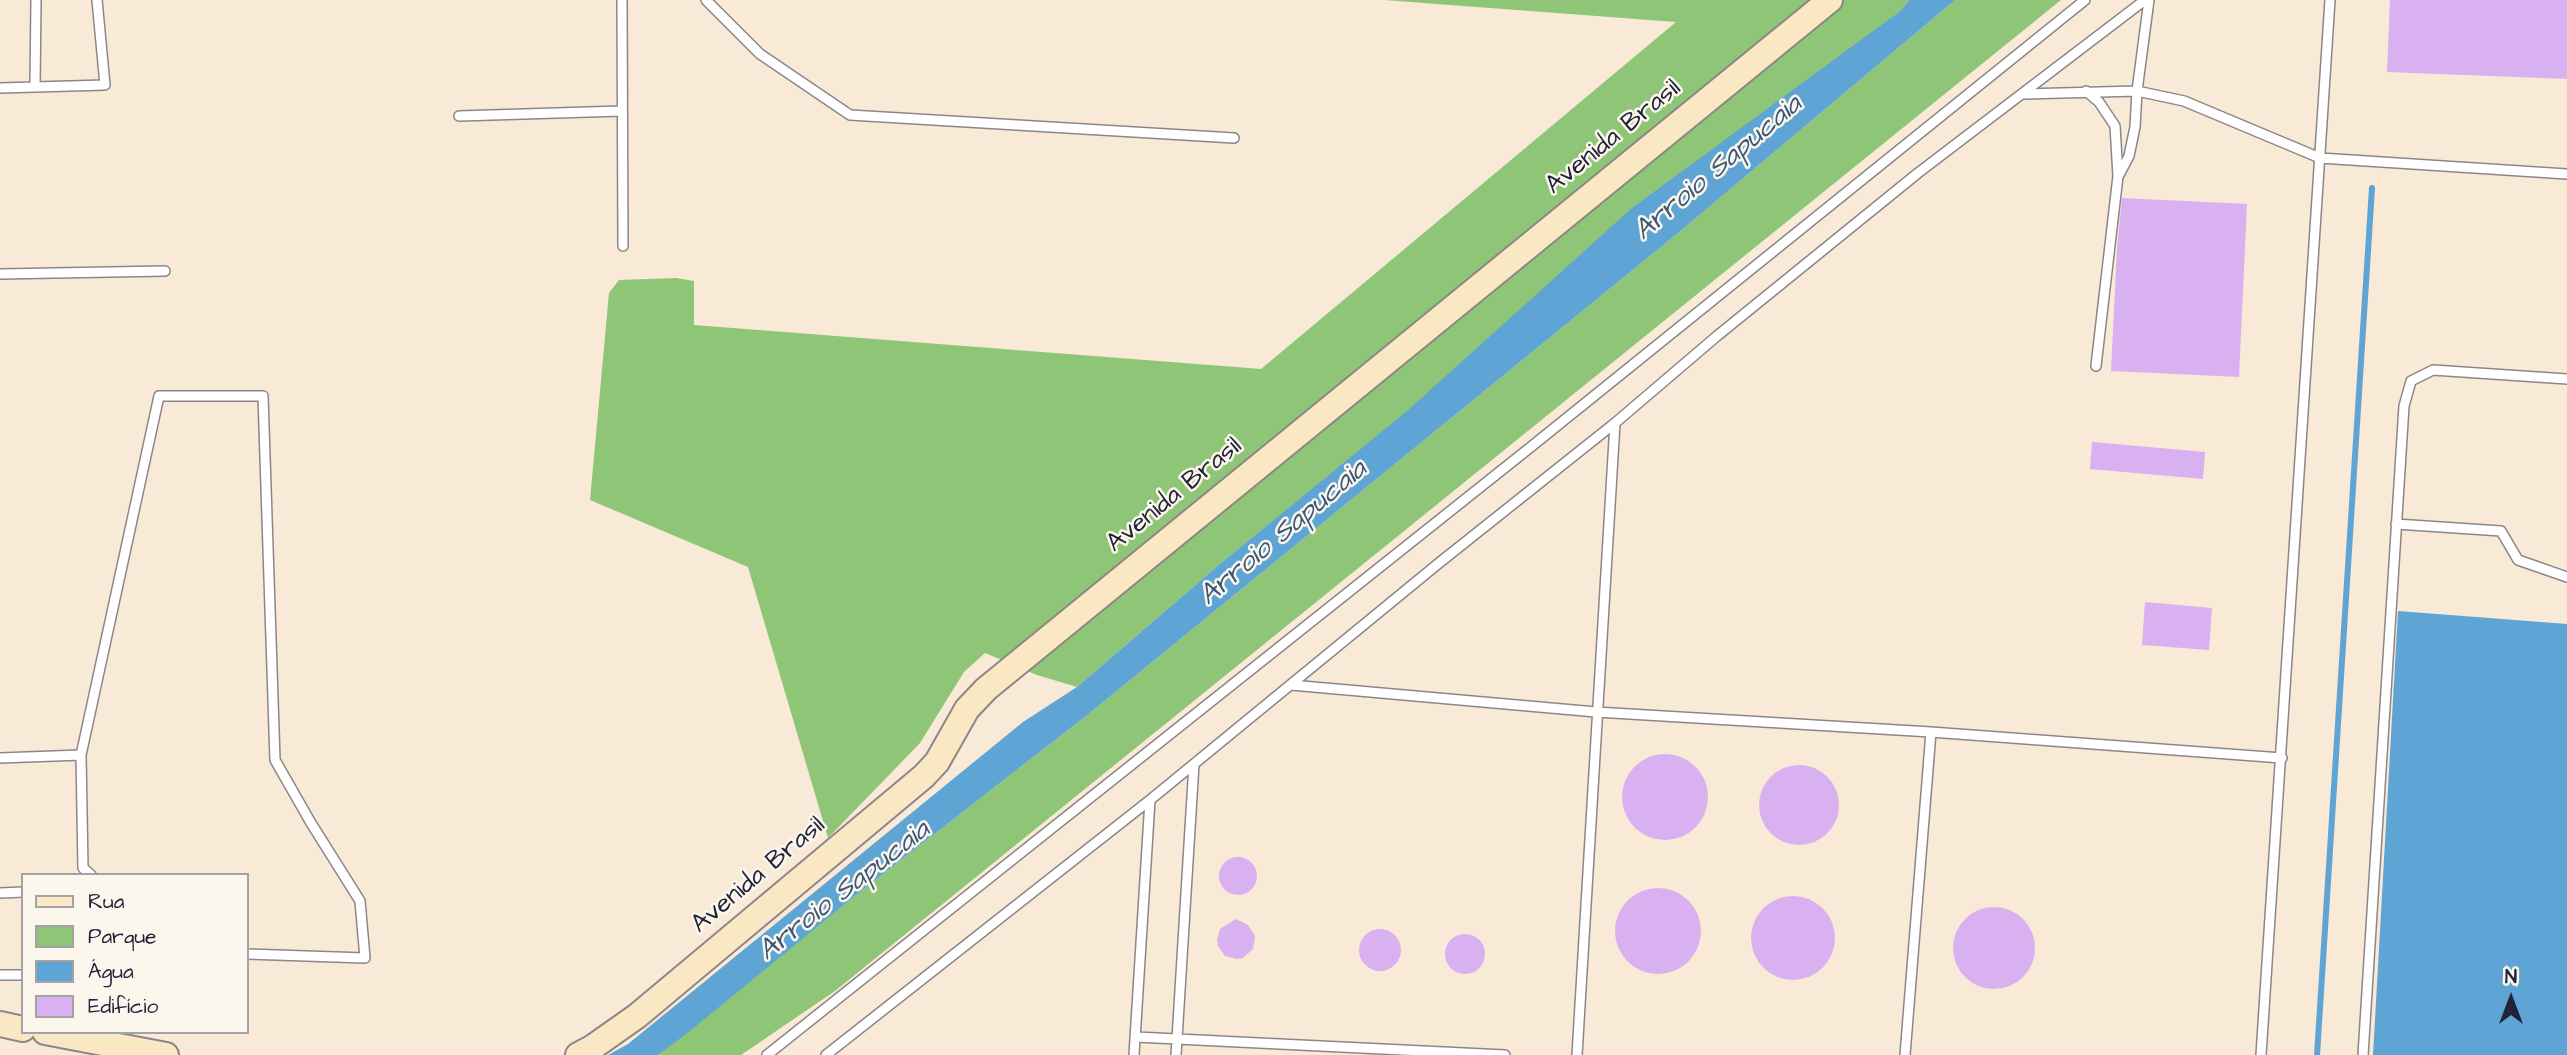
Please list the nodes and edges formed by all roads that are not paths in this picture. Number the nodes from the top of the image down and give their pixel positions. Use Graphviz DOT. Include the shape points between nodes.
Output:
graph roads {
  1 [pos="36,0"];
  2 [pos="97,0"];
  3 [pos="622,0"];
  4 [pos="706,0"];
  5 [pos="1830,0"];
  6 [pos="2085,0"];
  7 [pos="2147,0"];
  8 [pos="2330,0"];
  9 [pos="34,87"];
  10 [pos="0,88"];
  11 [pos="2086,91"];
  12 [pos="2137,91"];
  13 [pos="2022,94"];
  14 [pos="621,111"];
  15 [pos="459,116"];
  16 [pos="1234,138"];
  17 [pos="2320,158"];
  18 [pos="2567,174"];
  19 [pos="2118,176"];
  20 [pos="623,246"];
  21 [pos="165,271"];
  22 [pos="0,274"];
  23 [pos="2096,366"];
  24 [pos="2567,379"];
  25 [pos="1615,423"];
  26 [pos="2396,524"];
  27 [pos="2567,577"];
  28 [pos="1291,685"];
  29 [pos="1597,712"];
  30 [pos="1931,732"];
  31 [pos="81,755"];
  32 [pos="0,758"];
  33 [pos="2282,758"];
  34 [pos="1194,764"];
  35 [pos="1150,800"];
  36 [pos="89,873"];
  37 [pos="21,892"];
  38 [pos="0,893"];
  39 [pos="248,954"];
  40 [pos="0,975"];
  41 [pos="21,975"];
  42 [pos="56,1034"];
  43 [pos="1136,1037"];
  44 [pos="1178,1038"];
  45 [pos="166,1055"];
  46 [pos="578,1055"];
  47 [pos="767,1055"];
  48 [pos="826,1055"];
  49 [pos="1134,1055"];
  50 [pos="1176,1055"];
  51 [pos="1505,1055"];
  52 [pos="1577,1055"];
  53 [pos="1905,1055"];
  54 [pos="2260,1055"];
  55 [pos="2363,1055"];
  1 -- 9 [label="lane"];
  2 -- 9 [label="lane" via="105,85"];
  3 -- 14 [label="lane"];
  4 -- 16 [label="lane" via="760,54 850,114"];
  5 -- 46 [label="main road, Avenida Brasil" via="986,689 967,709 924,776 637,1016"];
  6 -- 47 [label="lane"];
  7 -- 12 [label="lane"];
  7 -- 13 [label="lane"];
  8 -- 17 [label="lane"];
  9 -- 10 [label="lane"];
  11 -- 12 [label="lane"];
  11 -- 13 [label="lane"];
  11 -- 19 [label="lane" via="2115,126"];
  12 -- 17 [label="lane" via="2184,101"];
  12 -- 19 [label="lane" via="2129,156"];
  13 -- 25 [label="lane" via="1727,327"];
  14 -- 15 [label="lane"];
  14 -- 20 [label="lane"];
  17 -- 18 [label="lane"];
  17 -- 33 [label="lane"];
  19 -- 23 [label="lane"];
  21 -- 22 [label="lane"];
  24 -- 26 [label="lane" via="2433,370 2411,382 2404,406"];
  25 -- 28 [label="lane"];
  25 -- 29 [label="lane"];
  26 -- 27 [label="lane" via="2501,531 2518,560"];
  26 -- 55 [label="lane"];
  28 -- 29 [label="lane"];
  28 -- 34 [label="lane"];
  29 -- 30 [label="lane"];
  29 -- 52 [label="lane"];
  30 -- 33 [label="lane"];
  30 -- 53 [label="lane"];
  31 -- 32 [label="lane"];
  31 -- 36 [label="lane" via="83,868"];
  31 -- 39 [label="lane" via="159,396 263,396 275,760 360,901 365,958"];
  33 -- 54 [label="lane"];
  34 -- 35 [label="lane"];
  34 -- 44 [label="lane"];
  35 -- 43 [label="lane"];
  35 -- 48 [label="lane"];
  37 -- 38 [label="lane"];
  40 -- 41 [label="lane"];
  42 -- 45 [label="main road"];
  43 -- 44 [label="lane"];
  43 -- 49 [label="lane"];
  44 -- 50 [label="lane"];
  44 -- 51 [label="lane"];
}
